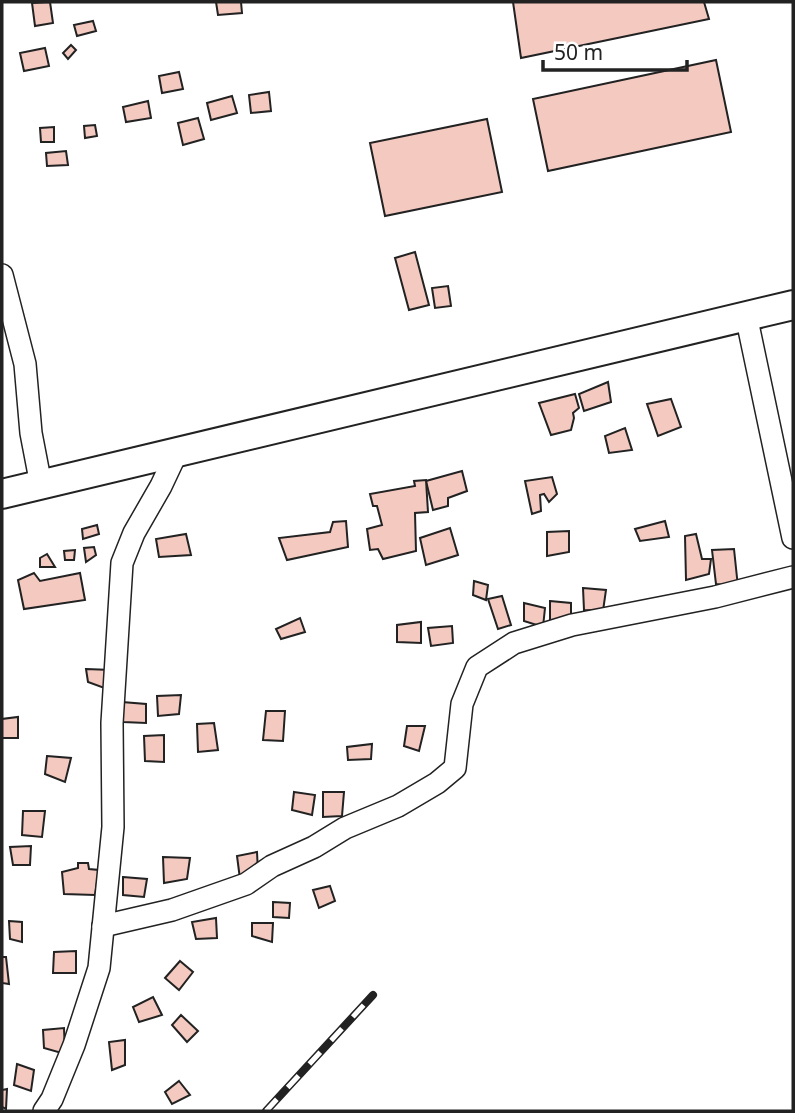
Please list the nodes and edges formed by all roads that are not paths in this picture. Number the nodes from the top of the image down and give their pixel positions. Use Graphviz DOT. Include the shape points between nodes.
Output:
graph roads {
  1 [pos="2,275"];
  2 [pos="793,305"];
  3 [pos="746,316"];
  4 [pos="177,452"];
  5 [pos="41,485"];
  6 [pos="2,494"];
  7 [pos="793,538"];
  8 [pos="793,577"];
  9 [pos="103,926"];
  10 [pos="44,1111"];
  1 -- 5 [label="street" via="25,364"];
  2 -- 3 [label="main road"];
  3 -- 4 [label="main road"];
  3 -- 7 [label="street"];
  4 -- 5 [label="main road"];
  4 -- 9 [label="street" via="122,563 112,723 113,827"];
  5 -- 6 [label="main road"];
  8 -- 9 [label="street" via="572,625 514,643 477,667 462,704 454,768 437,783 272,866 246,884 172,910"];
  9 -- 10 [label="street" via="99,968 74,1045"];
}
